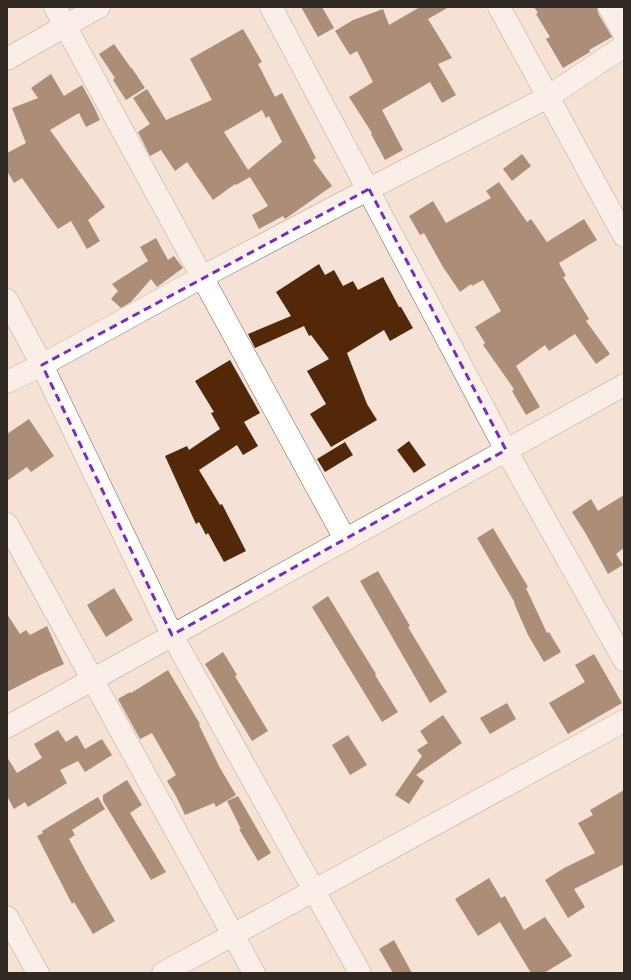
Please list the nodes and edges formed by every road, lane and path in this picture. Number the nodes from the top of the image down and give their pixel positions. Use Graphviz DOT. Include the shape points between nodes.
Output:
graph roads {
  1 [pos="99,7"];
  2 [pos="271,7"];
  3 [pos="499,7"];
  4 [pos="609,7"];
  5 [pos="60,16"];
  6 [pos="624,34"];
  7 [pos="624,46"];
  8 [pos="7,59"];
  9 [pos="548,96"];
  10 [pos="369,189"];
  11 [pos="624,236"];
  12 [pos="202,277"];
  13 [pos="7,300"];
  14 [pos="42,365"];
  15 [pos="7,382"];
  16 [pos="624,385"];
  17 [pos="506,450"];
  18 [pos="7,524"];
  19 [pos="345,539"];
  20 [pos="172,635"];
  21 [pos="624,660"];
  22 [pos="93,679"];
  23 [pos="624,721"];
  24 [pos="7,727"];
  25 [pos="314,889"];
  26 [pos="7,917"];
  27 [pos="233,934"];
  28 [pos="38,973"];
  29 [pos="163,973"];
  30 [pos="254,973"];
  31 [pos="360,973"];
  1 -- 5 [label="street"];
  2 -- 10 [label="street"];
  3 -- 9 [label="street"];
  4 -- 6 [label="street"];
  5 -- 8 [label="street"];
  5 -- 12 [label="street"];
  7 -- 9 [label="street"];
  9 -- 10 [label="street"];
  9 -- 11 [label="street"];
  10 -- 12 [label="street"];
  10 -- 17 [label="street"];
  12 -- 14 [label="street"];
  12 -- 19 [label="street"];
  13 -- 14 [label="street"];
  14 -- 15 [label="street"];
  14 -- 20 [label="street"];
  16 -- 17 [label="street"];
  17 -- 19 [label="street"];
  17 -- 21 [label="street"];
  18 -- 22 [label="street"];
  19 -- 20 [label="street"];
  20 -- 22 [label="street"];
  20 -- 25 [label="street"];
  22 -- 24 [label="street"];
  22 -- 27 [label="street"];
  23 -- 25 [label="street"];
  25 -- 27 [label="street"];
  25 -- 31 [label="street"];
  26 -- 28 [label="street"];
  27 -- 29 [label="street"];
  27 -- 30 [label="street"];
}
